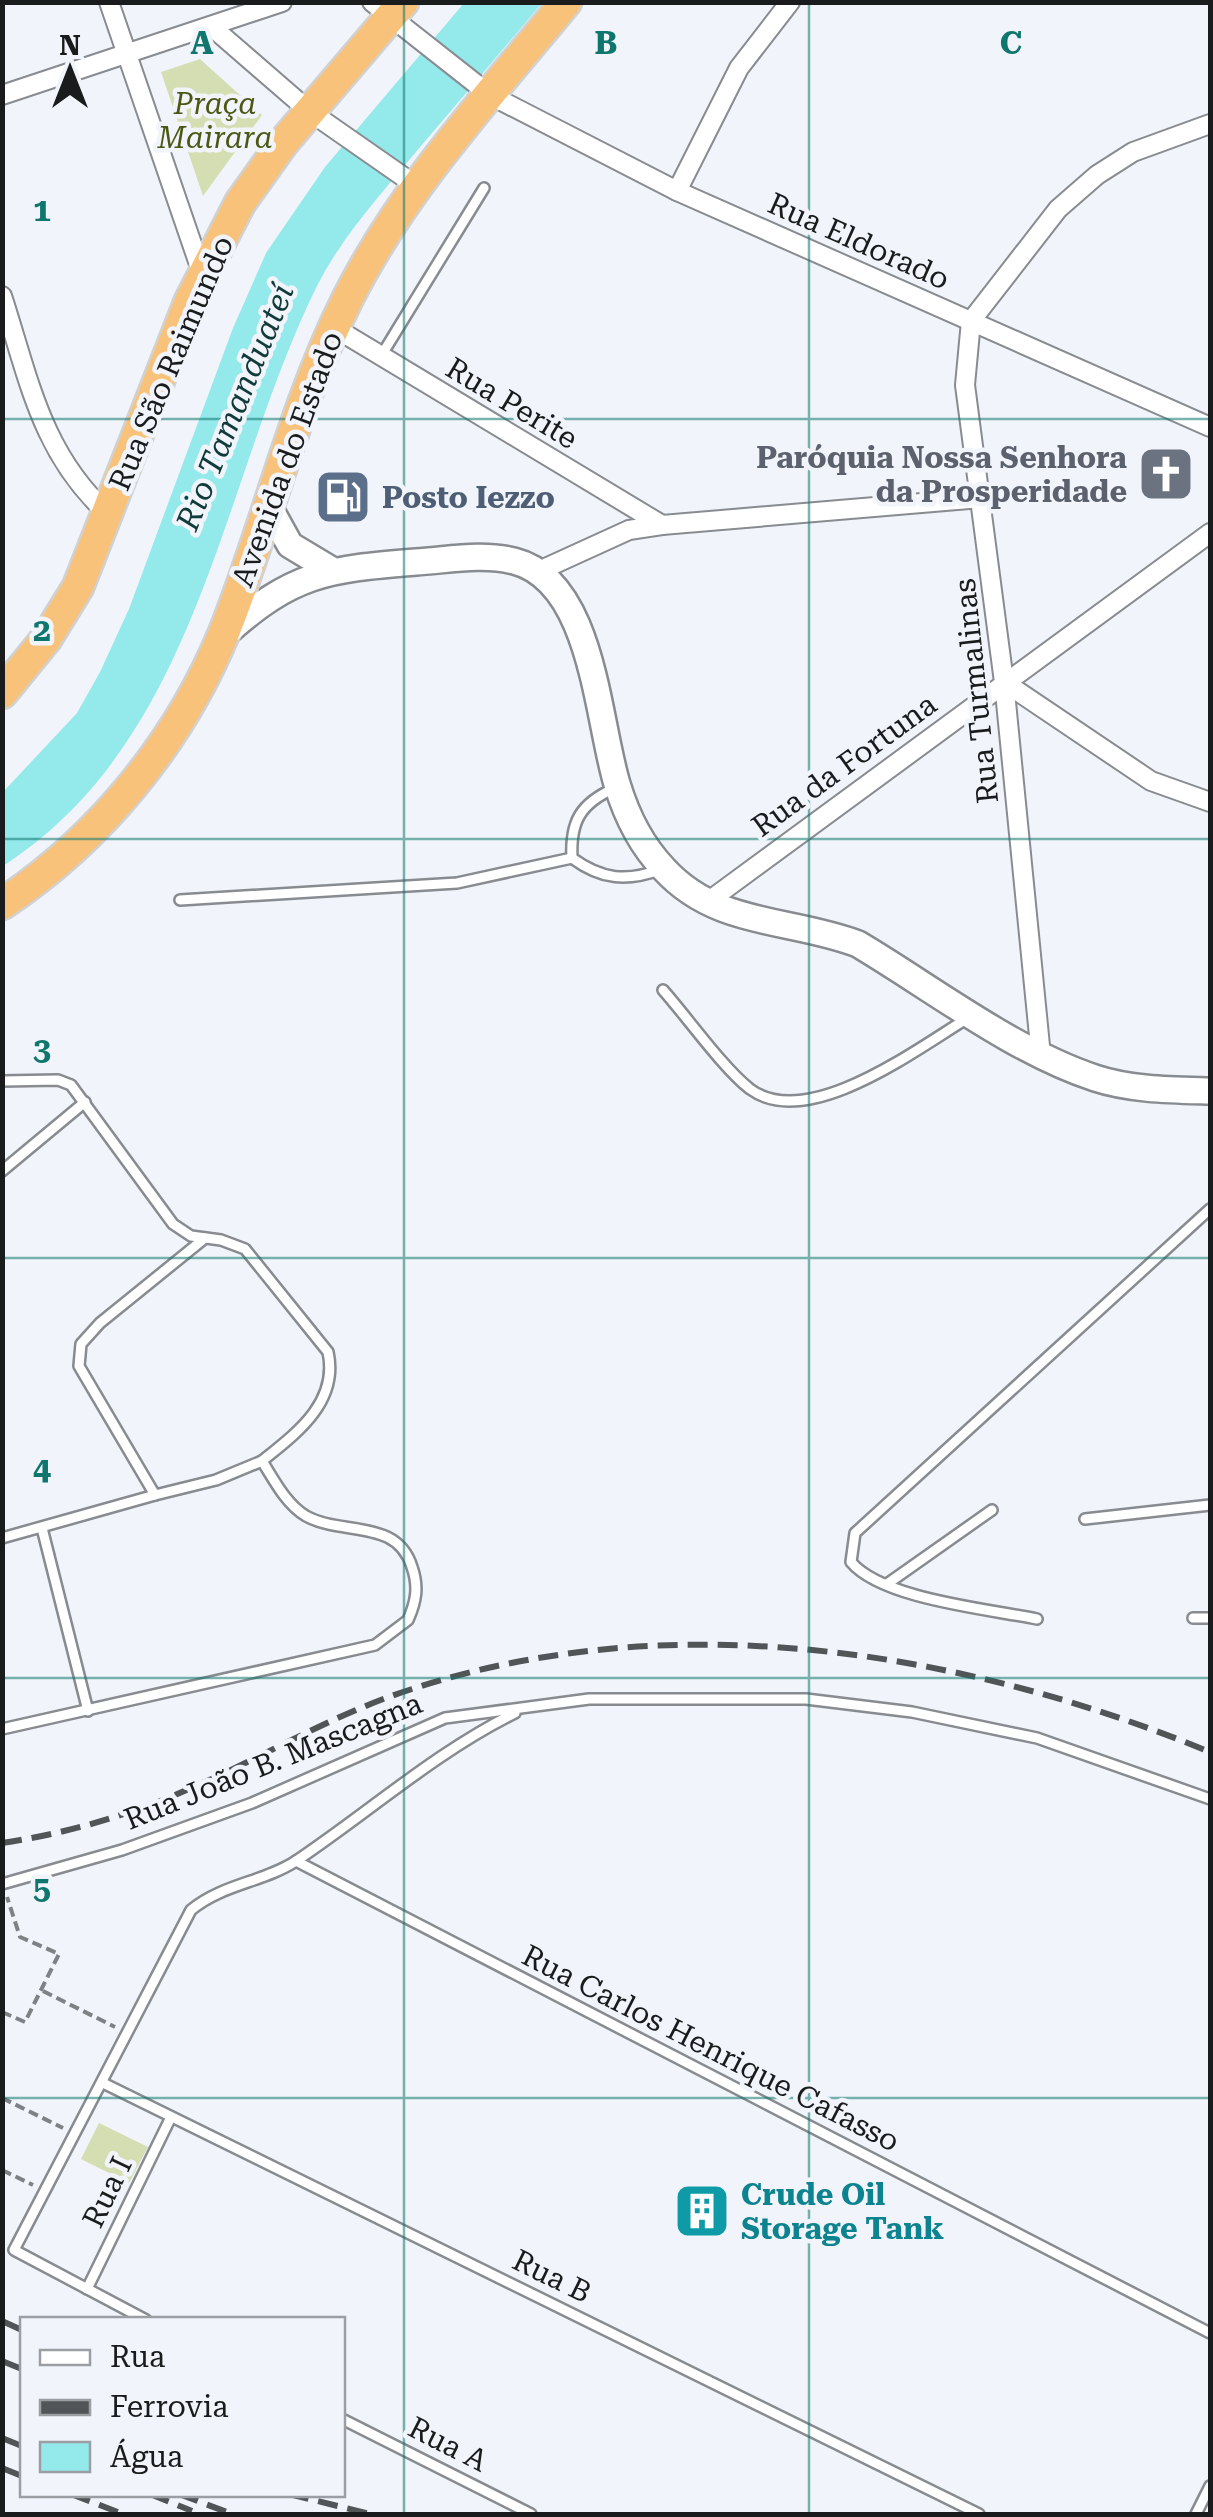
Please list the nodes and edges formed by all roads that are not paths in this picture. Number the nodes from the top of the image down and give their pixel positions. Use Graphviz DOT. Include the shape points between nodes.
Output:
graph roads {
  1 [pos="109,2"];
  2 [pos="282,2"];
  3 [pos="566,2"];
  4 [pos="790,2"];
  5 [pos="389,7"];
  6 [pos="212,27"];
  7 [pos="128,55"];
  8 [pos="483,89"];
  9 [pos="2,95"];
  10 [pos="309,111"];
  11 [pos="1210,124"];
  12 [pos="408,181"];
  13 [pos="484,188"];
  14 [pos="677,190"];
  15 [pos="202,274"];
  16 [pos="2,296"];
  17 [pos="970,321"];
  18 [pos="334,328"];
  19 [pos="382,356"];
  20 [pos="1210,426"];
  21 [pos="981,498"];
  22 [pos="269,508"];
  23 [pos="108,514"];
  24 [pos="662,525"];
  25 [pos="1210,532"];
  26 [pos="330,569"];
  27 [pos="539,571"];
  28 [pos="223,636"];
  29 [pos="1004,682"];
  30 [pos="2,693"];
  31 [pos="618,786"];
  32 [pos="1210,802"];
  33 [pos="572,858"];
  34 [pos="663,869"];
  35 [pos="180,900"];
  36 [pos="706,903"];
  37 [pos="2,904"];
  38 [pos="663,990"];
  39 [pos="974,1014"];
  40 [pos="1041,1056"];
  41 [pos="2,1081"];
  42 [pos="1210,1091"];
  43 [pos="86,1102"];
  44 [pos="2,1170"];
  45 [pos="1210,1209"];
  46 [pos="205,1238"];
  47 [pos="262,1461"];
  48 [pos="155,1496"];
  49 [pos="1210,1505"];
  50 [pos="992,1510"];
  51 [pos="1085,1519"];
  52 [pos="42,1528"];
  53 [pos="2,1538"];
  54 [pos="887,1584"];
  55 [pos="1193,1618"];
  56 [pos="1210,1618"];
  57 [pos="1037,1619"];
  58 [pos="522,1710"];
  59 [pos="88,1711"];
  60 [pos="2,1729"];
  61 [pos="1210,1799"];
  62 [pos="296,1861"];
  63 [pos="2,1884"];
  64 [pos="103,2083"];
  65 [pos="171,2116"];
  66 [pos="2,2245"];
  67 [pos="14,2250"];
  68 [pos="87,2290"];
  69 [pos="140,2317"];
  70 [pos="1210,2334"];
  71 [pos="345,2421"];
  72 [pos="1210,2486"];
  73 [pos="531,2514"];
  74 [pos="979,2514"];
  75 [pos="1196,2514"];
  1 -- 7 [label="street"];
  2 -- 6 [label="street"];
  3 -- 8 [label="highway, Avenida do Estado"];
  4 -- 14 [label="street" via="739,68"];
  5 -- 8 [label="street, Rua Eldorado"];
  5 -- 10 [label="highway, Rua São Raimundo"];
  6 -- 7 [label="street"];
  6 -- 10 [label="street"];
  7 -- 9 [label="street"];
  7 -- 15 [label="street"];
  8 -- 12 [label="highway, Avenida do Estado"];
  8 -- 14 [label="street, Rua Eldorado"];
  10 -- 12 [label="street"];
  10 -- 15 [label="highway, Rua São Raimundo" via="240,202"];
  11 -- 17 [label="street" via="1133,152 1097,175 1046,222"];
  12 -- 18 [label="highway, Avenida do Estado"];
  13 -- 19 [label="lane"];
  14 -- 17 [label="street, Rua Eldorado"];
  15 -- 23 [label="highway, Rua São Raimundo"];
  16 -- 23 [label="street" via="46,433 62,465"];
  17 -- 20 [label="street, Rua Eldorado"];
  17 -- 21 [label="street, Rua Turmalinas" via="965,386"];
  18 -- 19 [label="street, Rua Perite"];
  18 -- 22 [label="highway, Avenida do Estado"];
  19 -- 24 [label="street, Rua Perite"];
  21 -- 24 [label="street"];
  21 -- 29 [label="street, Rua Turmalinas"];
  22 -- 26 [label="main road" via="290,545"];
  22 -- 28 [label="highway, Avenida do Estado"];
  23 -- 30 [label="highway, Rua São Raimundo" via="78,587"];
  24 -- 27 [label="street" via="629,530"];
  25 -- 29 [label="street, Rua da Fortuna"];
  26 -- 27 [label="main road" via="483,557"];
  26 -- 28 [label="main road" via="274,594"];
  27 -- 31 [label="main road" via="577,621"];
  28 -- 37 [label="highway, Avenida do Estado" via="146,770 86,839"];
  29 -- 32 [label="street" via="1151,781"];
  29 -- 36 [label="street, Rua da Fortuna"];
  29 -- 40 [label="street, Rua Turmalinas"];
  31 -- 33 [label="lane" via="580,810 571,832"];
  31 -- 34 [label="main road" via="643,843"];
  33 -- 34 [label="lane" via="614,878 632,880"];
  33 -- 35 [label="lane" via="458,883"];
  34 -- 36 [label="main road"];
  36 -- 39 [label="main road" via="729,915 858,944"];
  38 -- 39 [label="lane" via="752,1090 791,1102 828,1096"];
  39 -- 40 [label="main road"];
  40 -- 42 [label="main road" via="1097,1079"];
  41 -- 43 [label="lane" via="58,1080"];
  43 -- 44 [label="lane"];
  43 -- 46 [label="lane" via="174,1224"];
  45 -- 54 [label="lane" via="855,1533 851,1562 864,1578"];
  46 -- 47 [label="lane" via="245,1250 328,1352 332,1367 325,1397 310,1418"];
  46 -- 48 [label="lane" via="100,1323 79,1354 82,1378"];
  47 -- 48 [label="lane"];
  47 -- 59 [label="lane" via="300,1513 388,1536 408,1554 417,1580 408,1620 375,1646"];
  48 -- 52 [label="lane"];
  49 -- 51 [label="lane"];
  50 -- 54 [label="lane"];
  52 -- 53 [label="lane"];
  52 -- 59 [label="lane"];
  54 -- 57 [label="lane"];
  55 -- 56 [label="lane"];
  58 -- 61 [label="lane, Rua João B. Mascagna" via="589,1698 708,1697 806,1699 912,1712 1037,1738"];
  58 -- 62 [label="lane" via="477,1732"];
  58 -- 63 [label="lane, Rua João B. Mascagna" via="444,1718 252,1803"];
  59 -- 60 [label="lane"];
  62 -- 64 [label="lane" via="205,1898 192,1910"];
  62 -- 70 [label="lane, Rua Carlos Henrique Cafasso"];
  64 -- 65 [label="lane, Rua B"];
  64 -- 67 [label="lane"];
  65 -- 68 [label="lane, Rua I"];
  65 -- 74 [label="lane, Rua B"];
  66 -- 67 [label="lane"];
  67 -- 68 [label="lane"];
  68 -- 69 [label="lane"];
  71 -- 73 [label="lane, Rua A"];
  72 -- 75 [label="lane"];
}
